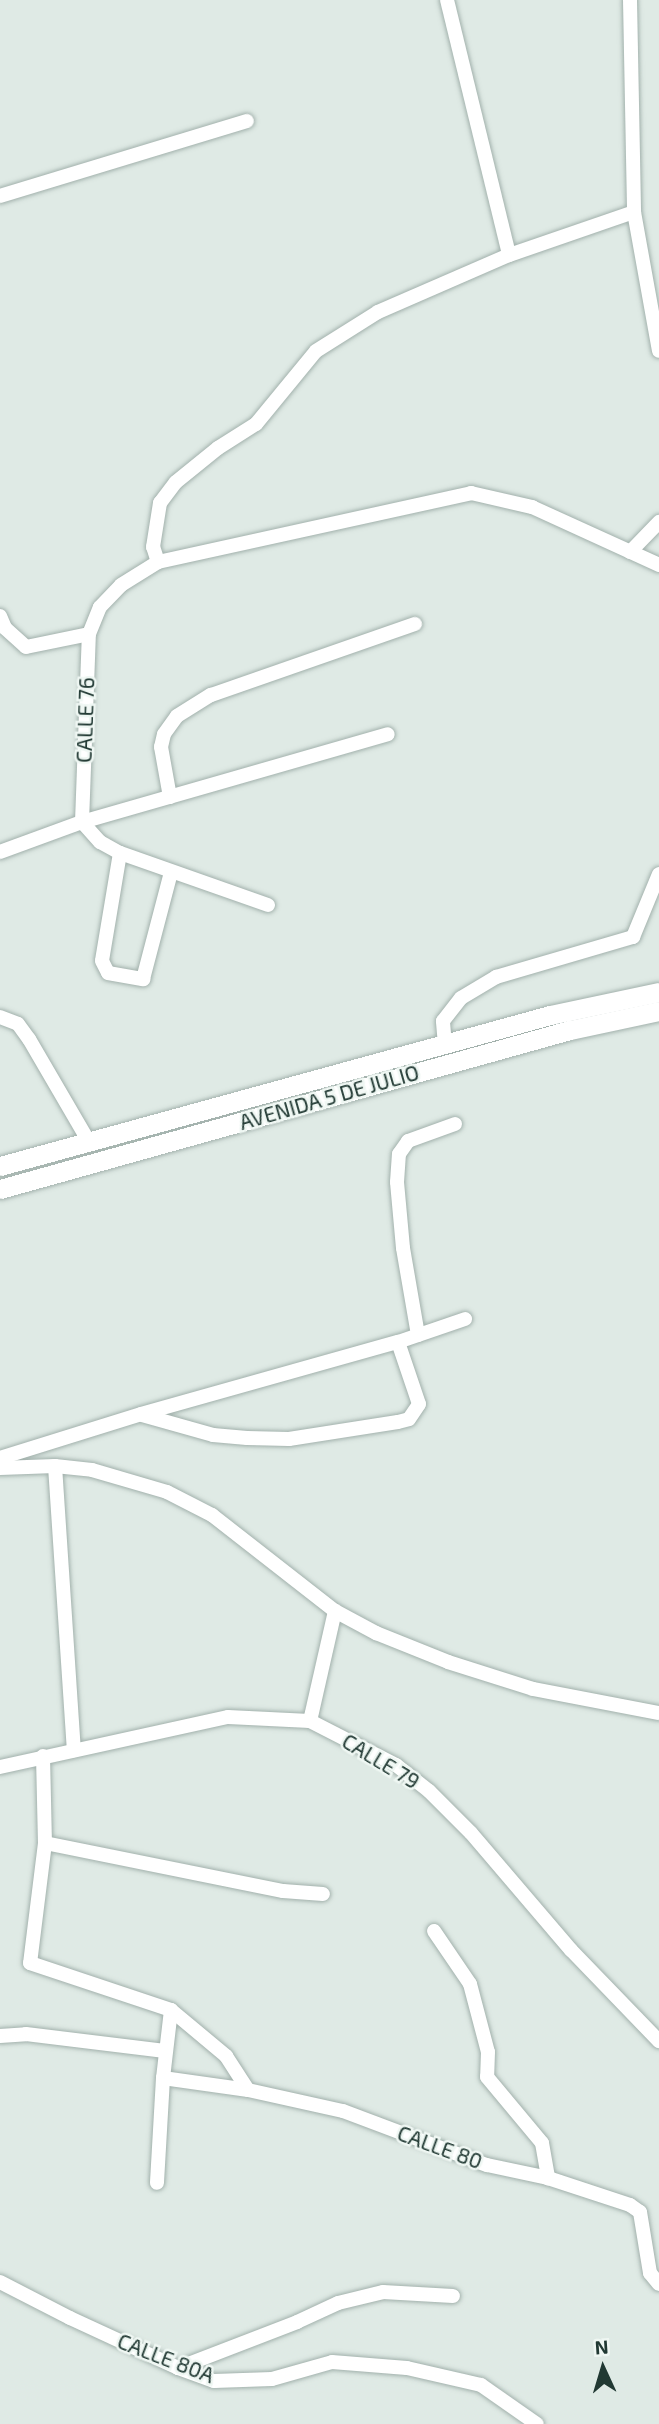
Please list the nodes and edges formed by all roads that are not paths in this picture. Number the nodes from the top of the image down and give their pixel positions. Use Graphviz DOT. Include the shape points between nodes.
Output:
graph roads {
  1 [pos="447,0"];
  2 [pos="630,0"];
  3 [pos="247,121"];
  4 [pos="0,196"];
  5 [pos="634,212"];
  6 [pos="509,255"];
  7 [pos="659,351"];
  8 [pos="659,522"];
  9 [pos="630,552"];
  10 [pos="158,562"];
  11 [pos="659,565"];
  12 [pos="415,624"];
  13 [pos="2,625"];
  14 [pos="89,634"];
  15 [pos="388,734"];
  16 [pos="170,797"];
  17 [pos="82,822"];
  18 [pos="0,852"];
  19 [pos="120,853"];
  20 [pos="171,872"];
  21 [pos="659,874"];
  22 [pos="268,905"];
  23 [pos="659,992"];
  24 [pos="659,1011"];
  25 [pos="0,1017"];
  26 [pos="445,1045"];
  27 [pos="455,1124"];
  28 [pos="89,1142"];
  29 [pos="0,1166"];
  30 [pos="0,1189"];
  31 [pos="466,1319"];
  32 [pos="418,1335"];
  33 [pos="398,1342"];
  34 [pos="141,1414"];
  35 [pos="0,1458"];
  36 [pos="55,1466"];
  37 [pos="0,1468"];
  38 [pos="335,1611"];
  39 [pos="659,1713"];
  40 [pos="310,1721"];
  41 [pos="74,1749"];
  42 [pos="43,1756"];
  43 [pos="0,1767"];
  44 [pos="45,1843"];
  45 [pos="324,1894"];
  46 [pos="434,1931"];
  47 [pos="171,2010"];
  48 [pos="0,2036"];
  49 [pos="659,2041"];
  50 [pos="165,2051"];
  51 [pos="163,2078"];
  52 [pos="248,2090"];
  53 [pos="548,2179"];
  54 [pos="157,2183"];
  55 [pos="0,2282"];
  56 [pos="659,2284"];
  57 [pos="453,2296"];
  58 [pos="178,2368"];
  59 [pos="537,2424"];
  1 -- 6 [label="street"];
  2 -- 5 [label="street"];
  3 -- 4 [label="street"];
  5 -- 6 [label="street"];
  5 -- 7 [label="street"];
  6 -- 10 [label="street" via="379,313 316,351 256,425 176,482 160,503 153,547"];
  8 -- 9 [label="street"];
  9 -- 10 [label="street, CALLE 76" via="532,507 471,493"];
  9 -- 11 [label="street, CALLE 76"];
  10 -- 14 [label="street, CALLE 76" via="121,584 100,607"];
  12 -- 16 [label="street" via="211,695 177,716 161,747"];
  13 -- 14 [label="street" via="26,647"];
  14 -- 17 [label="street, CALLE 76"];
  15 -- 16 [label="street"];
  16 -- 17 [label="street"];
  17 -- 18 [label="street"];
  17 -- 19 [label="street" via="100,842"];
  19 -- 20 [label="street"];
  19 -- 20 [label="street" via="102,961 108,973 143,979"];
  20 -- 22 [label="street"];
  21 -- 26 [label="street" via="633,937 554,958 484,984 461,998 443,1021"];
  23 -- 26 [label="main road, AVENIDA 5 DE JULIO" via="550,1015"];
  24 -- 30 [label="main road, AVENIDA 5 DE JULIO" via="570,1030"];
  25 -- 28 [label="street" via="18,1024 29,1039"];
  26 -- 28 [label="main road, AVENIDA 5 DE JULIO"];
  27 -- 32 [label="street" via="408,1141 398,1154 403,1248"];
  28 -- 29 [label="main road, AVENIDA 5 DE JULIO"];
  31 -- 32 [label="street"];
  32 -- 33 [label="street"];
  33 -- 34 [label="street"];
  33 -- 34 [label="street" via="419,1404 409,1419 289,1439 213,1434"];
  34 -- 35 [label="street"];
  36 -- 37 [label="street"];
  36 -- 38 [label="street" via="116,1475 167,1492 212,1515"];
  36 -- 41 [label="street"];
  38 -- 39 [label="street" via="448,1662 533,1689"];
  38 -- 40 [label="street"];
  40 -- 41 [label="street, CALLE 79" via="228,1717"];
  40 -- 49 [label="street, CALLE 79" via="396,1765 429,1791"];
  41 -- 42 [label="street, CALLE 79"];
  42 -- 43 [label="street, CALLE 79"];
  42 -- 44 [label="street"];
  44 -- 45 [label="street" via="283,1891"];
  44 -- 47 [label="street" via="30,1964"];
  46 -- 53 [label="street" via="470,1984 488,2052 487,2077 542,2143"];
  47 -- 50 [label="street"];
  47 -- 52 [label="street" via="226,2056"];
  48 -- 50 [label="street"];
  50 -- 51 [label="street"];
  51 -- 52 [label="street, CALLE 80"];
  51 -- 54 [label="street"];
  52 -- 53 [label="street, CALLE 80" via="344,2112 487,2165"];
  53 -- 56 [label="street, CALLE 80" via="640,2212 650,2273"];
  55 -- 58 [label="street, CALLE 80A"];
  57 -- 58 [label="street" via="383,2292 338,2303"];
  58 -- 59 [label="street, CALLE 80A" via="214,2381 272,2378 332,2362 407,2368 481,2385"];
}
